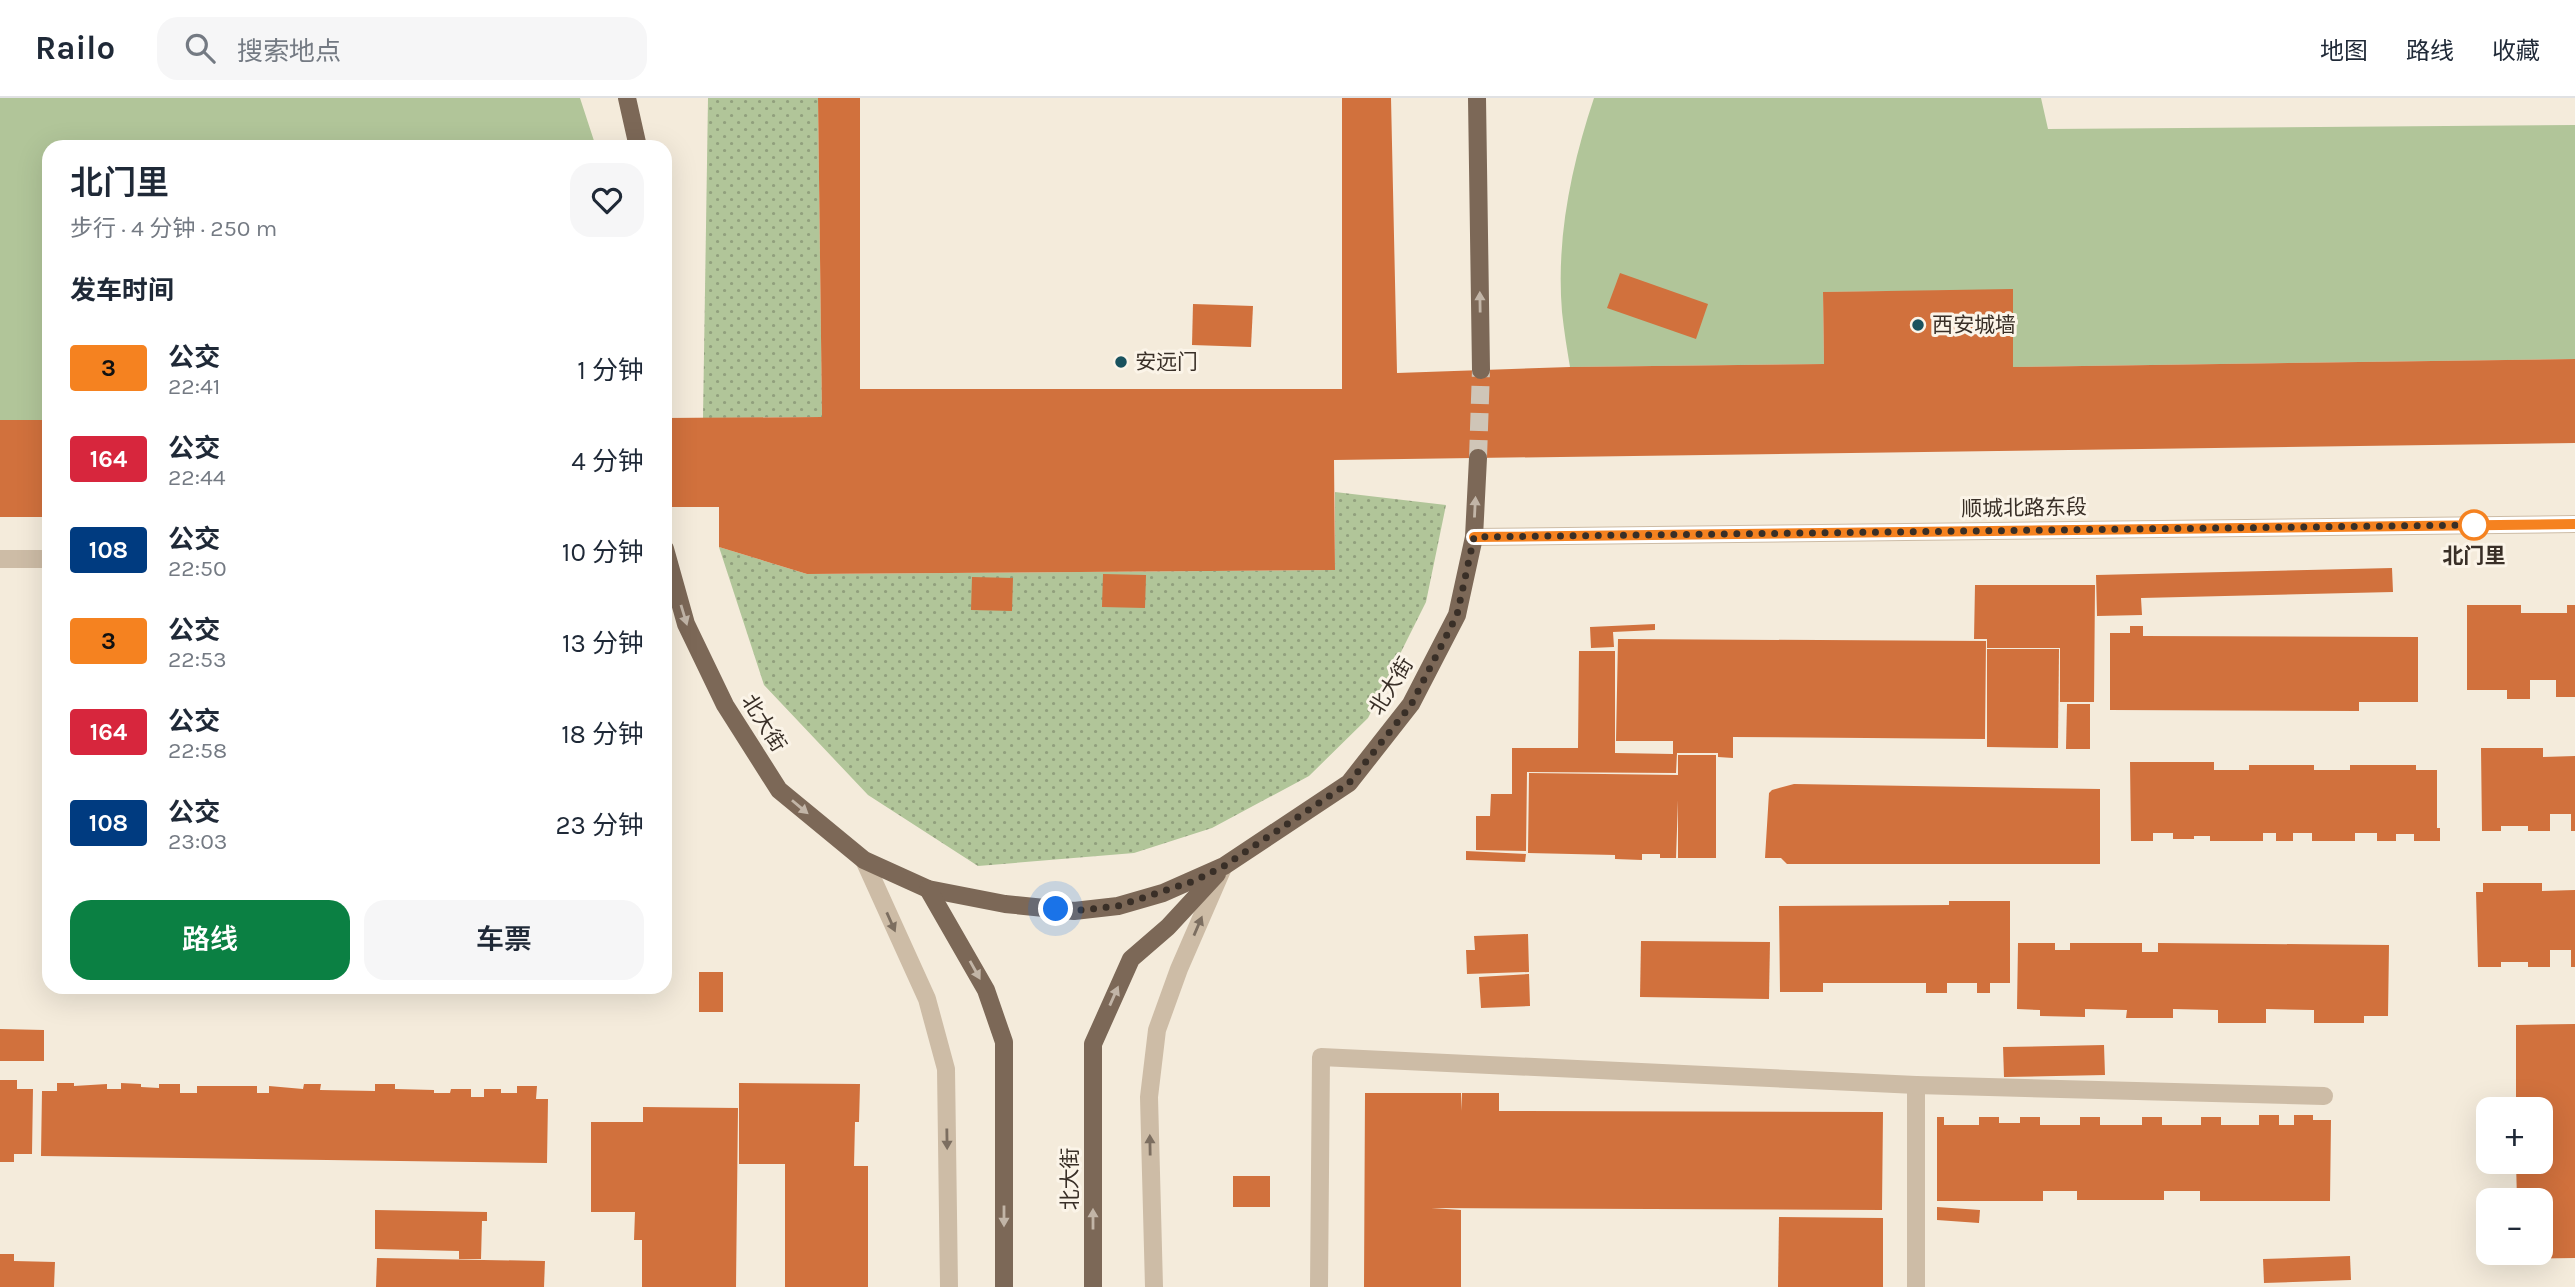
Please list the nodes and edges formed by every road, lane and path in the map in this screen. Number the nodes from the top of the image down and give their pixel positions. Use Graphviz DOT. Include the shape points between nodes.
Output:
graph roads {
  1 [pos="630,98"];
  2 [pos="1477,98"];
  3 [pos="1487,98"];
  4 [pos="637,140"];
  5 [pos="1476,166"];
  6 [pos="1481,370"];
  7 [pos="1478,458"];
  8 [pos="2575,524"];
  9 [pos="1474,537"];
  10 [pos="0,559"];
  11 [pos="42,559"];
  12 [pos="672,575"];
  13 [pos="864,860"];
  14 [pos="1224,866"];
  15 [pos="928,889"];
  16 [pos="1916,1085"];
  17 [pos="2324,1096"];
  18 [pos="949,1287"];
  19 [pos="1004,1287"];
  20 [pos="1093,1287"];
  21 [pos="1154,1287"];
  22 [pos="1319,1287"];
  23 [pos="1916,1287"];
  1 -- 4 [label="main road"];
  2 -- 5 [label="main road"];
  3 -- 5 [label="main road"];
  6 -- 5 [label="main road, one-way"];
  9 -- 7 [label="main road, 北大街, one-way"];
  8 -- 9 [label="street, 顺城北路东段"];
  9 -- 14 [label="main road, 北大街" via="1457,615 1411,705 1349,783"];
  10 -- 11 [label="street"];
  12 -- 13 [label="main road, 北大街, one-way" via="686,624 725,705 772,779"];
  13 -- 15 [label="main road, 北大街"];
  13 -- 18 [label="street, one-way" via="927,999 946,1069"];
  14 -- 15 [label="main road, 北大街" via="1163,893 1118,906 1073,911"];
  20 -- 14 [label="main road, 北大街, one-way" via="1093,1044 1130,959 1168,927"];
  21 -- 14 [label="street, one-way" via="1149,1097 1157,1030"];
  15 -- 19 [label="main road, one-way" via="986,990 1004,1042"];
  16 -- 17 [label="street"];
  16 -- 22 [label="street" via="1321,1057"];
  16 -- 23 [label="street"];
}
